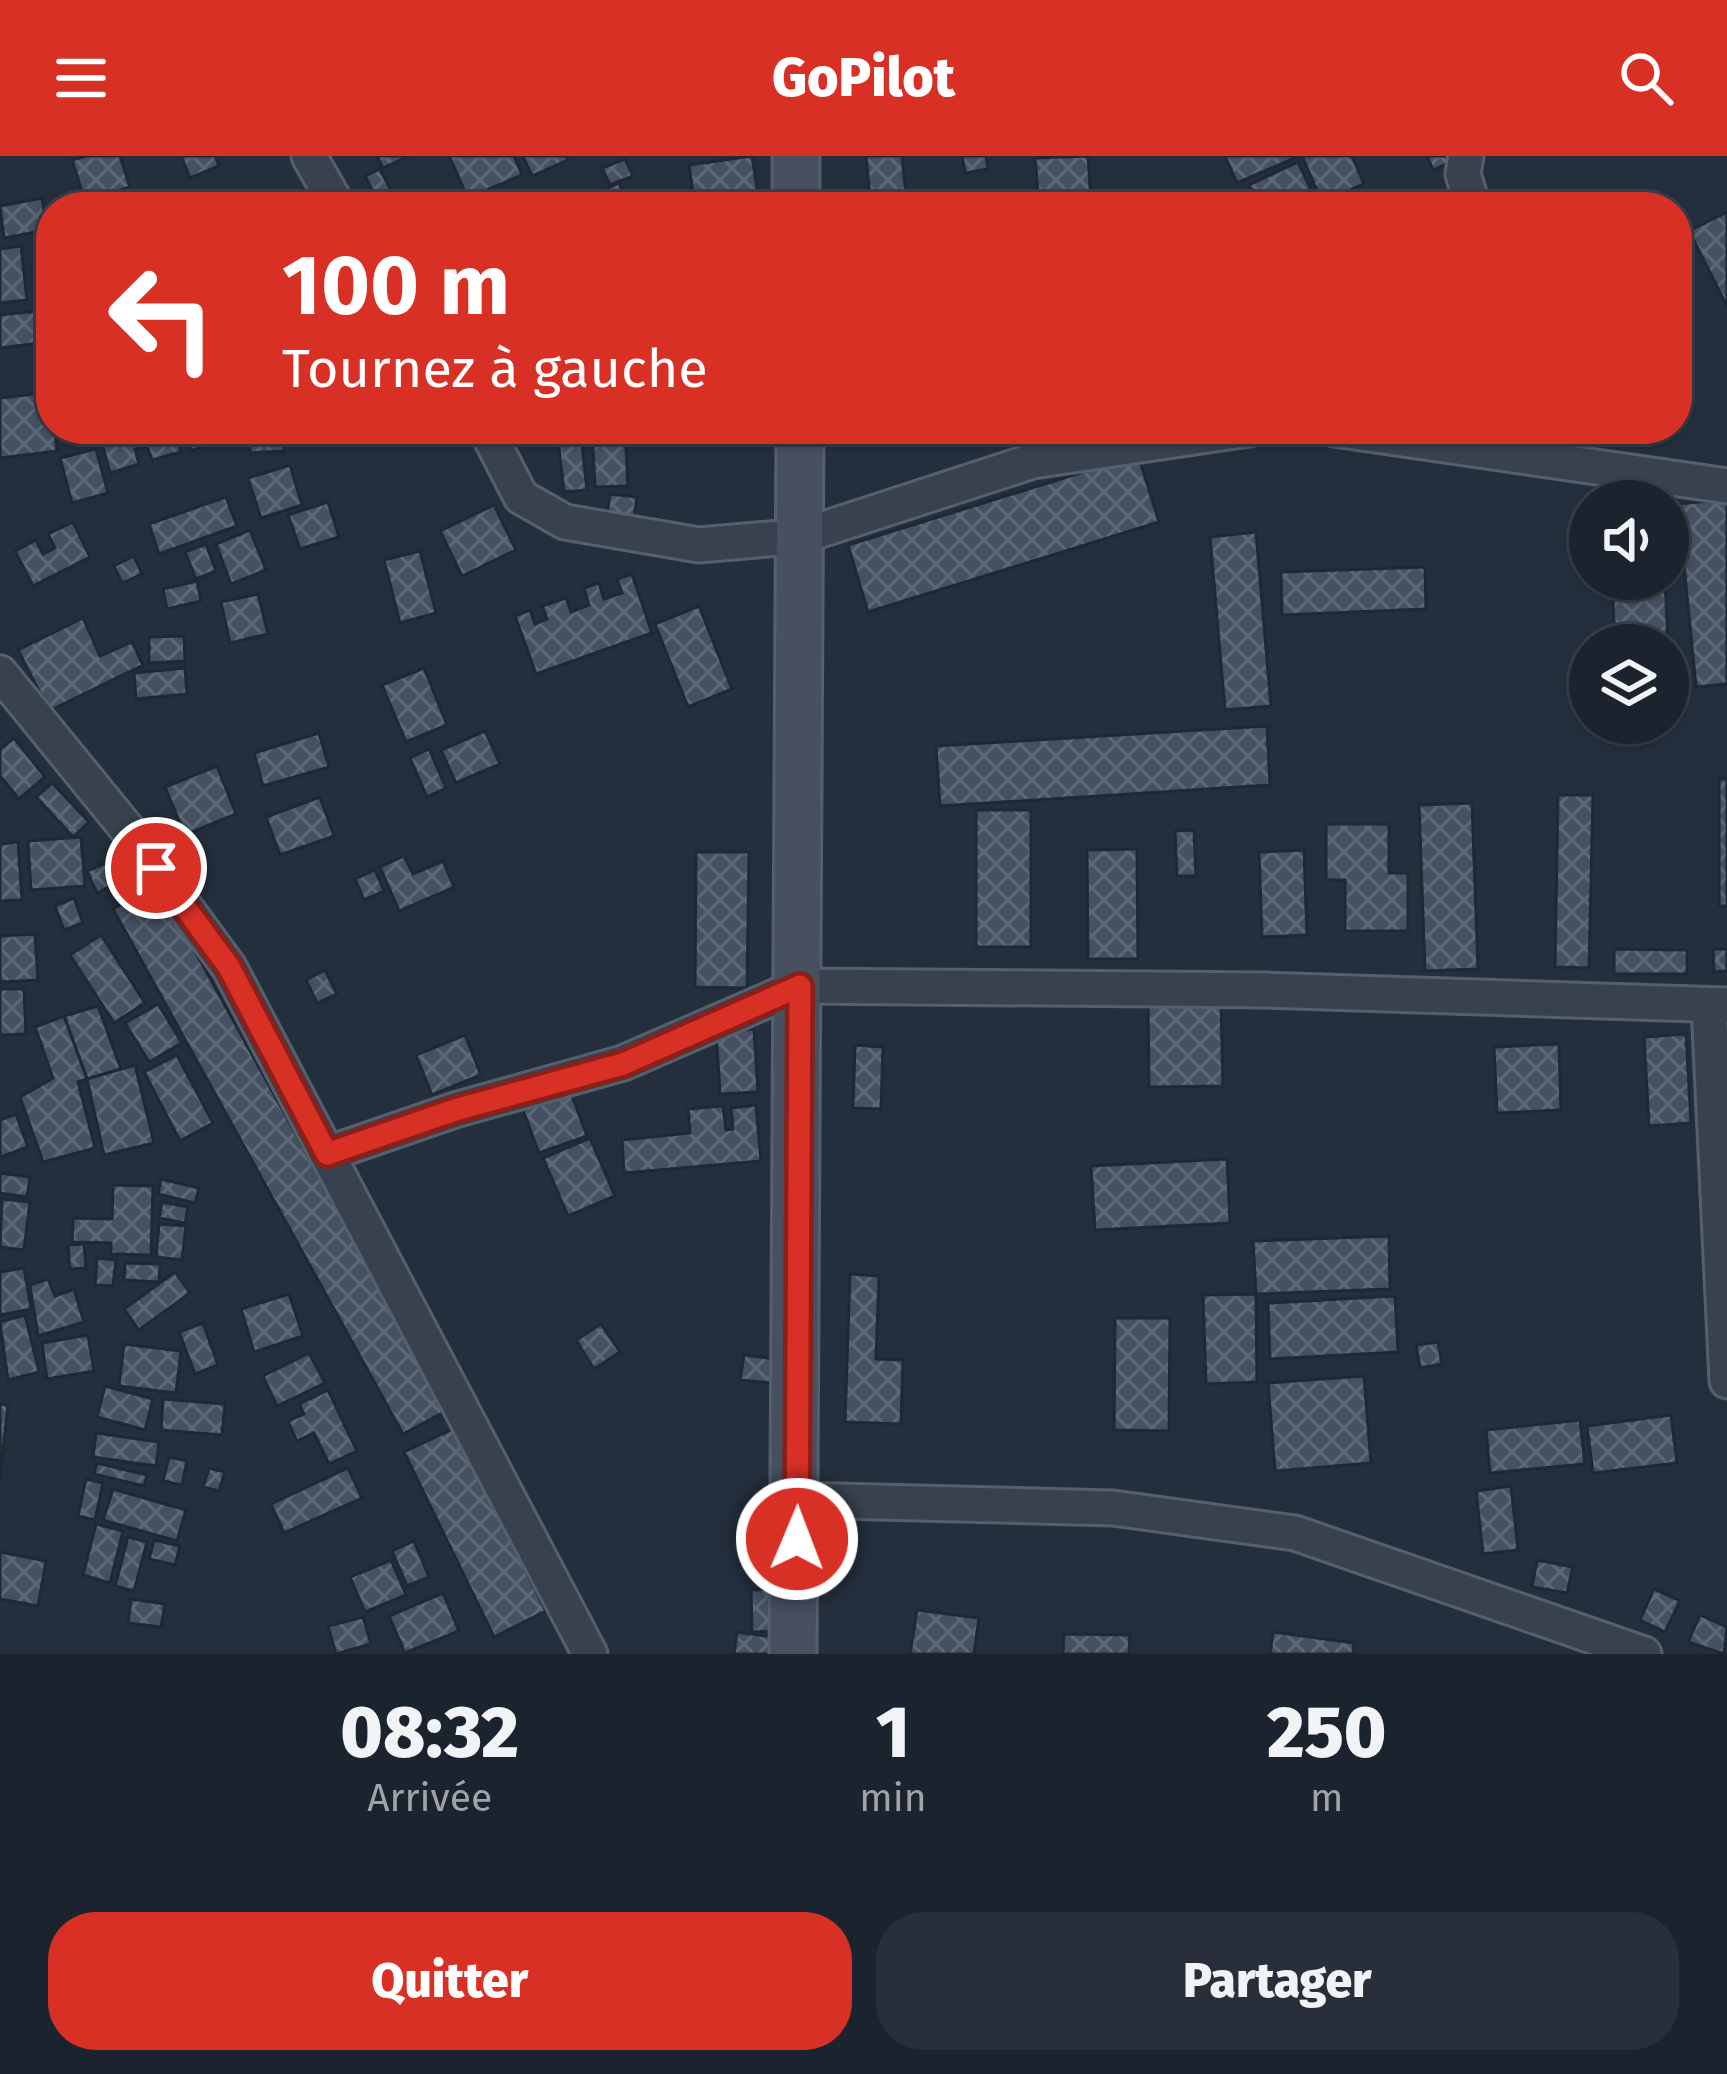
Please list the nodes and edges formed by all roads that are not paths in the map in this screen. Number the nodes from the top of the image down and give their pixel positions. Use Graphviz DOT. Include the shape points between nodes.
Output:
graph roads {
  1 [pos="309,156"];
  2 [pos="796,156"];
  3 [pos="1466,156"];
  4 [pos="329,192"];
  5 [pos="796,192"];
  6 [pos="1468,192"];
  7 [pos="494,444"];
  8 [pos="800,444"];
  9 [pos="1148,444"];
  10 [pos="1545,444"];
  11 [pos="1727,486"];
  12 [pos="802,536"];
  13 [pos="0,673"];
  14 [pos="800,986"];
  15 [pos="1718,1006"];
  16 [pos="327,1154"];
  17 [pos="1727,1381"];
  18 [pos="798,1500"];
  19 [pos="590,1654"];
  20 [pos="793,1654"];
  21 [pos="1644,1654"];
  1 -- 4 [label="street"];
  2 -- 5 [label="main road"];
  3 -- 6 [label="street"];
  7 -- 12 [label="street" via="521,497 565,522 699,545"];
  8 -- 12 [label="main road"];
  9 -- 12 [label="street" via="1033,461"];
  10 -- 11 [label="street"];
  12 -- 14 [label="main road" via="794,764"];
  13 -- 16 [label="street" via="229,967"];
  14 -- 15 [label="street" via="1265,990"];
  14 -- 16 [label="street" via="623,1064"];
  14 -- 18 [label="main road"];
  15 -- 17 [label="street"];
  16 -- 19 [label="street"];
  18 -- 20 [label="main road"];
  18 -- 21 [label="street" via="1112,1508 1295,1533"];
}
